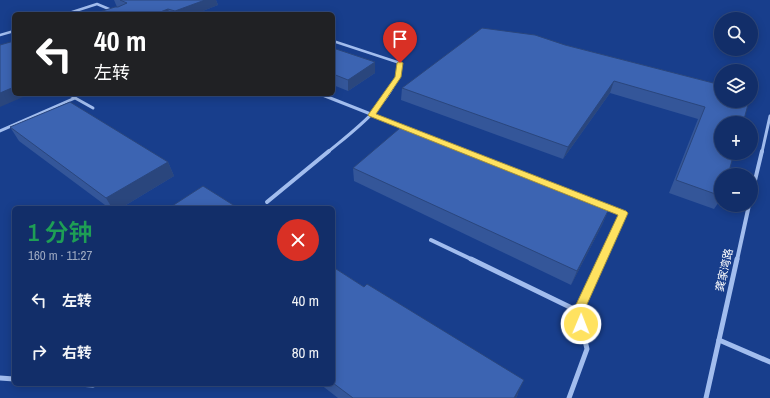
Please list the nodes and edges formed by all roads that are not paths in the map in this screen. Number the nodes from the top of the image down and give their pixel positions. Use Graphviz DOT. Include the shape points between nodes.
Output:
graph roads {
  1 [pos="72,12"];
  2 [pos="116,12"];
  3 [pos="12,32"];
  4 [pos="0,35"];
  5 [pos="335,42"];
  6 [pos="72,96"];
  7 [pos="325,96"];
  8 [pos="75,98"];
  9 [pos="93,108"];
  10 [pos="372,115"];
  11 [pos="770,116"];
  12 [pos="0,131"];
  13 [pos="758,168"];
  14 [pos="267,202"];
  15 [pos="747,212"];
  16 [pos="431,240"];
  17 [pos="578,311"];
  18 [pos="719,340"];
  19 [pos="770,362"];
  20 [pos="0,378"];
  21 [pos="12,379"];
  22 [pos="569,398"];
  23 [pos="706,398"];
  1 -- 2 [label="street" via="97,4"];
  3 -- 4 [label="street"];
  5 -- 10 [label="street" via="400,63 398,77"];
  6 -- 8 [label="street"];
  7 -- 10 [label="street"];
  8 -- 9 [label="street"];
  8 -- 12 [label="street"];
  10 -- 14 [label="street"];
  10 -- 17 [label="street" via="623,213"];
  11 -- 13 [label="street"];
  15 -- 18 [label="street, 龚家湾路"];
  16 -- 17 [label="street"];
  17 -- 22 [label="street" via="587,349"];
  18 -- 19 [label="street"];
  18 -- 23 [label="street, 龚家湾路"];
  20 -- 21 [label="street"];
}
